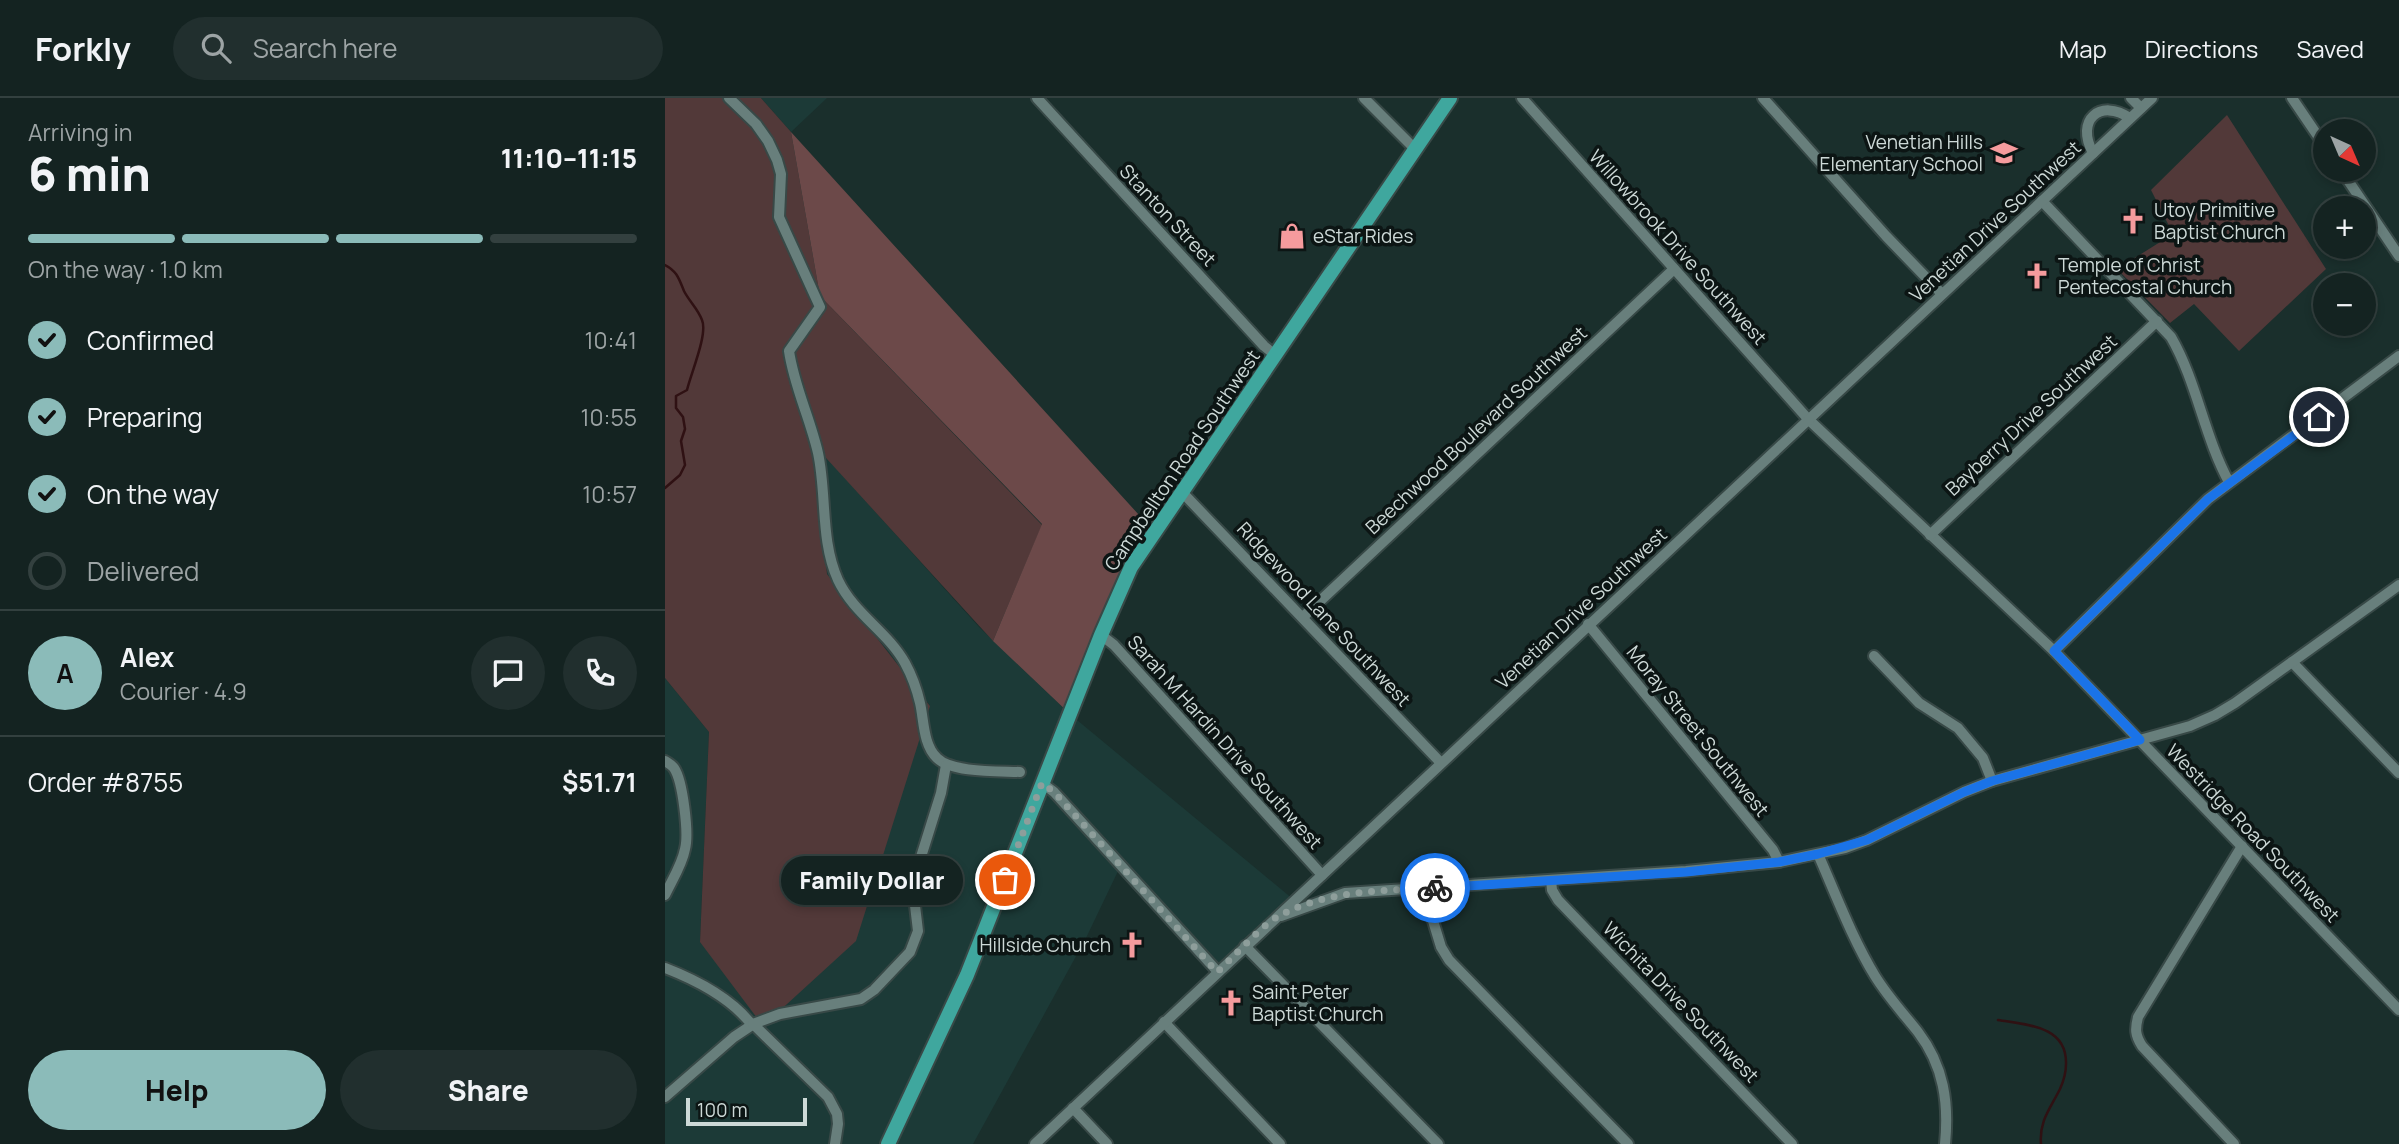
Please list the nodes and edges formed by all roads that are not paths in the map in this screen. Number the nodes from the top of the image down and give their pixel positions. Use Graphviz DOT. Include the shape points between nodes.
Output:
graph roads {
  1 [pos="729,98"];
  2 [pos="1037,98"];
  3 [pos="1364,98"];
  4 [pos="1450,98"];
  5 [pos="1522,98"];
  6 [pos="1763,98"];
  7 [pos="2131,98"];
  8 [pos="2152,98"];
  9 [pos="2292,98"];
  10 [pos="2141,108"];
  11 [pos="2130,118"];
  12 [pos="2313,129"];
  13 [pos="1416,150"];
  14 [pos="2093,153"];
  15 [pos="2349,182"];
  16 [pos="2042,201"];
  17 [pos="2399,256"];
  18 [pos="1674,269"];
  19 [pos="1942,294"];
  20 [pos="2157,321"];
  21 [pos="1275,355"];
  22 [pos="2399,356"];
  23 [pos="1808,419"];
  24 [pos="2229,482"];
  25 [pos="1181,491"];
  26 [pos="1930,535"];
  27 [pos="2399,584"];
  28 [pos="1303,617"];
  29 [pos="1588,624"];
  30 [pos="1101,635"];
  31 [pos="2054,651"];
  32 [pos="1874,656"];
  33 [pos="2293,662"];
  34 [pos="2140,740"];
  35 [pos="665,761"];
  36 [pos="1441,763"];
  37 [pos="946,765"];
  38 [pos="1020,772"];
  39 [pos="2399,773"];
  40 [pos="1992,781"];
  41 [pos="1042,783"];
  42 [pos="2242,846"];
  43 [pos="1818,854"];
  44 [pos="1779,862"];
  45 [pos="1322,875"];
  46 [pos="1551,880"];
  47 [pos="1423,888"];
  48 [pos="665,895"];
  49 [pos="1275,918"];
  50 [pos="1245,946"];
  51 [pos="665,968"];
  52 [pos="1217,972"];
  53 [pos="2399,1010"];
  54 [pos="1164,1022"];
  55 [pos="665,1097"];
  56 [pos="1073,1108"];
  57 [pos="835,1144"];
  58 [pos="888,1144"];
  59 [pos="1035,1144"];
  60 [pos="1107,1144"];
  61 [pos="1280,1144"];
  62 [pos="1438,1144"];
  63 [pos="1628,1144"];
  64 [pos="1792,1144"];
  65 [pos="1945,1144"];
  66 [pos="2234,1144"];
  1 -- 37 [label="street" via="756,124 777,160 781,174 779,217 820,307 789,351 818,454 827,541 838,580 905,663 919,699 928,747"];
  2 -- 21 [label="street, Stanton Street"];
  3 -- 13 [label="street"];
  4 -- 13 [label="main road, Campbellton Road Southwest"];
  5 -- 18 [label="street, Willowbrook Drive Southwest"];
  6 -- 19 [label="street"];
  7 -- 10 [label="street"];
  8 -- 10 [label="street, Venetian Drive Southwest"];
  9 -- 12 [label="street"];
  10 -- 11 [label="street, Venetian Drive Southwest"];
  11 -- 14 [label="street, Venetian Drive Southwest"];
  11 -- 14 [label="street" via="2115,109 2097,110 2086,123"];
  13 -- 21 [label="main road, Campbellton Road Southwest"];
  14 -- 16 [label="street, Venetian Drive Southwest"];
  15 -- 17 [label="street"];
  16 -- 19 [label="street, Venetian Drive Southwest"];
  16 -- 20 [label="street"];
  18 -- 23 [label="street, Willowbrook Drive Southwest"];
  18 -- 28 [label="street, Beechwood Boulevard Southwest"];
  19 -- 23 [label="street, Venetian Drive Southwest"];
  20 -- 24 [label="street" via="2182,355"];
  20 -- 26 [label="street, Bayberry Drive Southwest"];
  21 -- 25 [label="main road, Campbellton Road Southwest"];
  22 -- 24 [label="street"];
  23 -- 26 [label="street, Westridge Road Southwest"];
  23 -- 29 [label="street, Venetian Drive Southwest"];
  24 -- 31 [label="street"];
  25 -- 28 [label="street, Ridgewood Lane Southwest"];
  25 -- 30 [label="main road, Campbellton Road Southwest" via="1131,567"];
  26 -- 31 [label="street, Westridge Road Southwest"];
  27 -- 33 [label="street"];
  28 -- 36 [label="street, Ridgewood Lane Southwest"];
  29 -- 36 [label="street, Venetian Drive Southwest"];
  29 -- 44 [label="street, Moray Street Southwest"];
  30 -- 41 [label="main road, Campbellton Road Southwest"];
  30 -- 45 [label="street, Sarah M Hardin Drive Southwest"];
  31 -- 34 [label="street, Westridge Road Southwest"];
  32 -- 40 [label="street" via="1919,703 1958,728 1983,758"];
  33 -- 34 [label="street" via="2215,715"];
  33 -- 39 [label="street"];
  34 -- 40 [label="street"];
  34 -- 42 [label="street, Westridge Road Southwest"];
  35 -- 48 [label="street" via="679,779 686,833 682,860"];
  36 -- 45 [label="street, Venetian Drive Southwest"];
  37 -- 38 [label="street"];
  37 -- 57 [label="street" via="915,876 918,931 910,952 861,999 780,1014 754,1024 828,1097 837,1114"];
  40 -- 43 [label="street" via="1867,840"];
  41 -- 52 [label="street"];
  41 -- 58 [label="main road, Campbellton Road Southwest" via="956,1001"];
  42 -- 53 [label="street, Westridge Road Southwest"];
  42 -- 66 [label="street" via="2135,1027 2142,1046"];
  43 -- 44 [label="street"];
  43 -- 65 [label="street" via="1874,974 1938,1066 1948,1116"];
  44 -- 46 [label="street"];
  45 -- 49 [label="street, Venetian Drive Southwest"];
  46 -- 47 [label="street"];
  46 -- 64 [label="street, Wichita Drive Southwest" via="1558,900"];
  47 -- 49 [label="street" via="1345,893"];
  47 -- 63 [label="street" via="1449,960"];
  49 -- 50 [label="street, Venetian Drive Southwest"];
  50 -- 52 [label="street, Venetian Drive Southwest"];
  50 -- 62 [label="street"];
  51 -- 55 [label="street" via="731,1004 752,1025"];
  52 -- 54 [label="street, Venetian Drive Southwest"];
  54 -- 56 [label="street, Venetian Drive Southwest"];
  54 -- 61 [label="street"];
  56 -- 59 [label="street, Venetian Drive Southwest"];
  56 -- 60 [label="street"];
}
